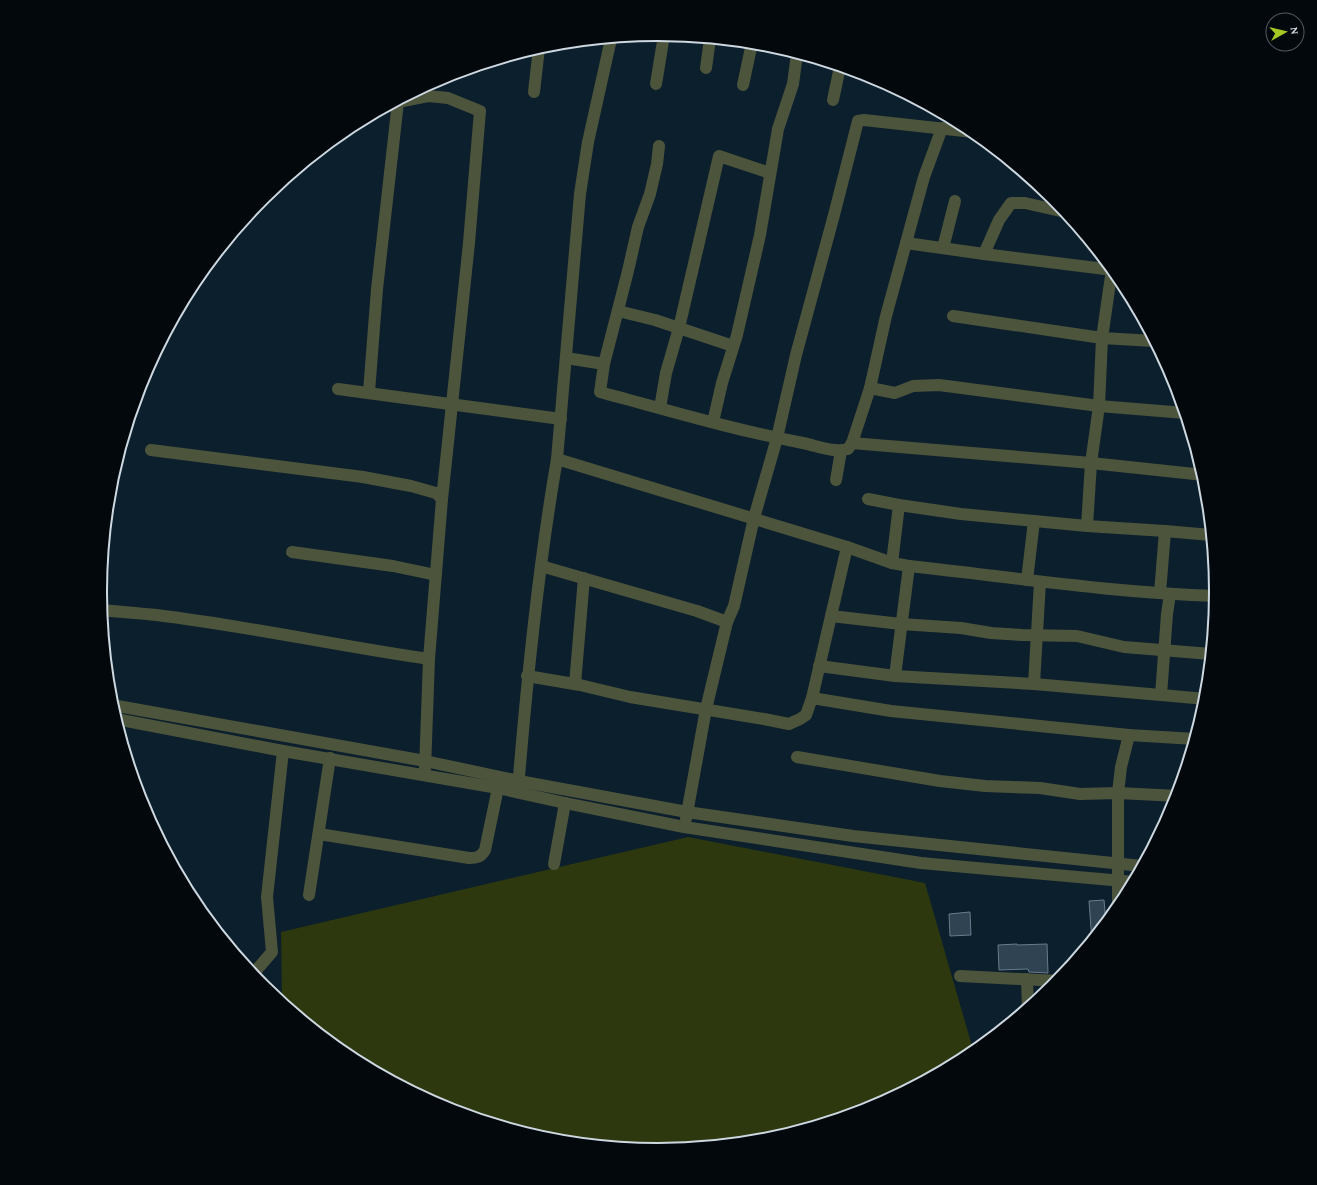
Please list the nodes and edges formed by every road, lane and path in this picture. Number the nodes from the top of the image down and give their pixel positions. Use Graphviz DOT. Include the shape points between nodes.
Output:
graph roads {
  1 [pos="663,41"];
  2 [pos="610,43"];
  3 [pos="709,44"];
  4 [pos="751,49"];
  5 [pos="538,55"];
  6 [pos="796,59"];
  7 [pos="706,68"];
  8 [pos="839,71"];
  9 [pos="656,84"];
  10 [pos="743,85"];
  11 [pos="534,92"];
  12 [pos="413,99"];
  13 [pos="833,100"];
  14 [pos="397,107"];
  15 [pos="942,128"];
  16 [pos="959,130"];
  17 [pos="659,146"];
  18 [pos="770,173"];
  19 [pos="955,201"];
  20 [pos="1054,210"];
  21 [pos="906,243"];
  22 [pos="943,248"];
  23 [pos="984,254"];
  24 [pos="1105,269"];
  25 [pos="1111,278"];
  26 [pos="618,311"];
  27 [pos="953,316"];
  28 [pos="679,328"];
  29 [pos="1102,338"];
  30 [pos="1149,341"];
  31 [pos="733,346"];
  32 [pos="566,358"];
  33 [pos="604,364"];
  34 [pos="870,388"];
  35 [pos="338,389"];
  36 [pos="369,392"];
  37 [pos="452,405"];
  38 [pos="1099,406"];
  39 [pos="660,408"];
  40 [pos="1180,413"];
  41 [pos="561,419"];
  42 [pos="713,422"];
  43 [pos="777,438"];
  44 [pos="852,443"];
  45 [pos="151,450"];
  46 [pos="841,451"];
  47 [pos="557,459"];
  48 [pos="1091,463"];
  49 [pos="1197,474"];
  50 [pos="836,480"];
  51 [pos="442,499"];
  52 [pos="868,499"];
  53 [pos="899,505"];
  54 [pos="754,518"];
  55 [pos="1034,521"];
  56 [pos="1087,526"];
  57 [pos="1165,531"];
  58 [pos="1207,535"];
  59 [pos="847,547"];
  60 [pos="292,552"];
  61 [pos="892,563"];
  62 [pos="541,566"];
  63 [pos="909,566"];
  64 [pos="436,575"];
  65 [pos="584,578"];
  66 [pos="1027,580"];
  67 [pos="1040,582"];
  68 [pos="1165,594"];
  69 [pos="1210,596"];
  70 [pos="108,611"];
  71 [pos="831,616"];
  72 [pos="727,622"];
  73 [pos="901,624"];
  74 [pos="1038,635"];
  75 [pos="1164,650"];
  76 [pos="1206,654"];
  77 [pos="429,659"];
  78 [pos="819,666"];
  79 [pos="528,676"];
  80 [pos="895,676"];
  81 [pos="575,684"];
  82 [pos="1034,684"];
  83 [pos="1161,696"];
  84 [pos="812,698"];
  85 [pos="1199,699"];
  86 [pos="119,706"];
  87 [pos="706,709"];
  88 [pos="123,720"];
  89 [pos="1129,735"];
  90 [pos="1190,739"];
  91 [pos="284,751"];
  92 [pos="797,757"];
  93 [pos="330,758"];
  94 [pos="425,761"];
  95 [pos="425,774"];
  96 [pos="518,786"];
  97 [pos="498,788"];
  98 [pos="1118,793"];
  99 [pos="1171,796"];
  100 [pos="565,803"];
  101 [pos="687,812"];
  102 [pos="684,826"];
  103 [pos="319,834"];
  104 [pos="554,864"];
  105 [pos="1118,864"];
  106 [pos="1137,866"];
  107 [pos="1118,881"];
  108 [pos="1128,882"];
  109 [pos="309,895"];
  110 [pos="1118,897"];
  111 [pos="257,969"];
  112 [pos="960,976"];
  113 [pos="1027,979"];
  114 [pos="1049,980"];
  115 [pos="1028,1001"];
  1 -- 9 [label="street"];
  2 -- 32 [label="street" via="588,142 580,194"];
  3 -- 7 [label="street"];
  4 -- 10 [label="street"];
  5 -- 11 [label="street"];
  6 -- 18 [label="street" via="793,84 778,129"];
  8 -- 13 [label="street"];
  12 -- 37 [label="street" via="428,96 448,98 480,111"];
  14 -- 36 [label="street" via="377,289"];
  15 -- 16 [label="street"];
  15 -- 21 [label="street" via="924,177"];
  15 -- 43 [label="street" via="858,121 796,355"];
  17 -- 26 [label="street" via="650,194 638,227"];
  18 -- 28 [label="street" via="719,156"];
  18 -- 31 [label="street" via="760,235"];
  19 -- 22 [label="street"];
  20 -- 23 [label="street" via="1025,203 1011,203 999,220"];
  21 -- 22 [label="street"];
  21 -- 34 [label="street"];
  22 -- 23 [label="street"];
  23 -- 24 [label="street"];
  25 -- 29 [label="street"];
  26 -- 28 [label="street"];
  26 -- 33 [label="street"];
  27 -- 29 [label="street"];
  28 -- 31 [label="street"];
  28 -- 39 [label="street" via="666,373"];
  29 -- 30 [label="street"];
  29 -- 38 [label="street"];
  31 -- 42 [label="street"];
  32 -- 33 [label="street"];
  32 -- 41 [label="street"];
  33 -- 39 [label="street" via="600,392"];
  34 -- 38 [label="street" via="894,393 913,386 939,385"];
  34 -- 44 [label="street"];
  35 -- 36 [label="street"];
  36 -- 37 [label="street"];
  37 -- 41 [label="street"];
  37 -- 51 [label="street"];
  38 -- 40 [label="street"];
  38 -- 48 [label="street"];
  39 -- 42 [label="street"];
  41 -- 47 [label="street"];
  42 -- 43 [label="street"];
  43 -- 46 [label="street"];
  43 -- 54 [label="street"];
  44 -- 46 [label="street" via="848,449"];
  44 -- 48 [label="street"];
  45 -- 51 [label="street" via="363,477 411,486 436,493"];
  46 -- 50 [label="street"];
  47 -- 54 [label="street"];
  47 -- 62 [label="street"];
  48 -- 49 [label="street"];
  48 -- 56 [label="street"];
  51 -- 64 [label="street"];
  52 -- 53 [label="street"];
  53 -- 55 [label="street"];
  53 -- 61 [label="street"];
  54 -- 59 [label="street"];
  54 -- 72 [label="street" via="734,606"];
  55 -- 56 [label="street"];
  55 -- 66 [label="street"];
  56 -- 57 [label="street"];
  57 -- 58 [label="street"];
  57 -- 68 [label="street"];
  59 -- 61 [label="street"];
  59 -- 71 [label="street"];
  60 -- 64 [label="street" via="393,566"];
  61 -- 63 [label="street"];
  62 -- 65 [label="street"];
  62 -- 79 [label="street"];
  63 -- 66 [label="street"];
  63 -- 73 [label="street"];
  64 -- 77 [label="street"];
  65 -- 72 [label="street"];
  65 -- 81 [label="street"];
  66 -- 67 [label="street"];
  67 -- 68 [label="street"];
  67 -- 74 [label="street"];
  68 -- 69 [label="street"];
  68 -- 75 [label="street"];
  70 -- 77 [label="street" via="156,615"];
  71 -- 73 [label="street"];
  71 -- 78 [label="street"];
  72 -- 87 [label="street"];
  73 -- 74 [label="street"];
  73 -- 80 [label="street"];
  74 -- 75 [label="street" via="1077,636 1124,647"];
  74 -- 82 [label="street"];
  75 -- 76 [label="street"];
  75 -- 83 [label="street"];
  77 -- 94 [label="street"];
  78 -- 80 [label="street"];
  78 -- 84 [label="street"];
  79 -- 81 [label="street"];
  79 -- 96 [label="street"];
  80 -- 82 [label="street"];
  81 -- 87 [label="street" via="630,697"];
  82 -- 83 [label="street"];
  83 -- 85 [label="street"];
  84 -- 87 [label="street" via="806,715 789,724"];
  84 -- 89 [label="street" via="892,711"];
  86 -- 94 [label="street"];
  87 -- 101 [label="street"];
  88 -- 91 [label="street"];
  89 -- 90 [label="street"];
  89 -- 98 [label="street"];
  91 -- 93 [label="street"];
  91 -- 111 [label="street" via="267,897 272,952"];
  92 -- 98 [label="street" via="940,781 1040,788 1080,794"];
  93 -- 95 [label="street"];
  93 -- 103 [label="street"];
  94 -- 95 [label="street"];
  94 -- 96 [label="street"];
  95 -- 97 [label="street"];
  96 -- 97 [label="street"];
  96 -- 100 [label="street"];
  96 -- 101 [label="street"];
  97 -- 103 [label="street" via="485,850 476,858"];
  98 -- 99 [label="street"];
  98 -- 105 [label="street"];
  100 -- 102 [label="street"];
  100 -- 104 [label="street"];
  101 -- 102 [label="street"];
  101 -- 105 [label="street" via="853,836"];
  102 -- 107 [label="street" via="921,863"];
  103 -- 109 [label="street"];
  105 -- 106 [label="street"];
  105 -- 107 [label="street"];
  107 -- 108 [label="street"];
  107 -- 110 [label="street"];
  112 -- 113 [label="street"];
  113 -- 114 [label="street"];
  113 -- 115 [label="street"];
}
